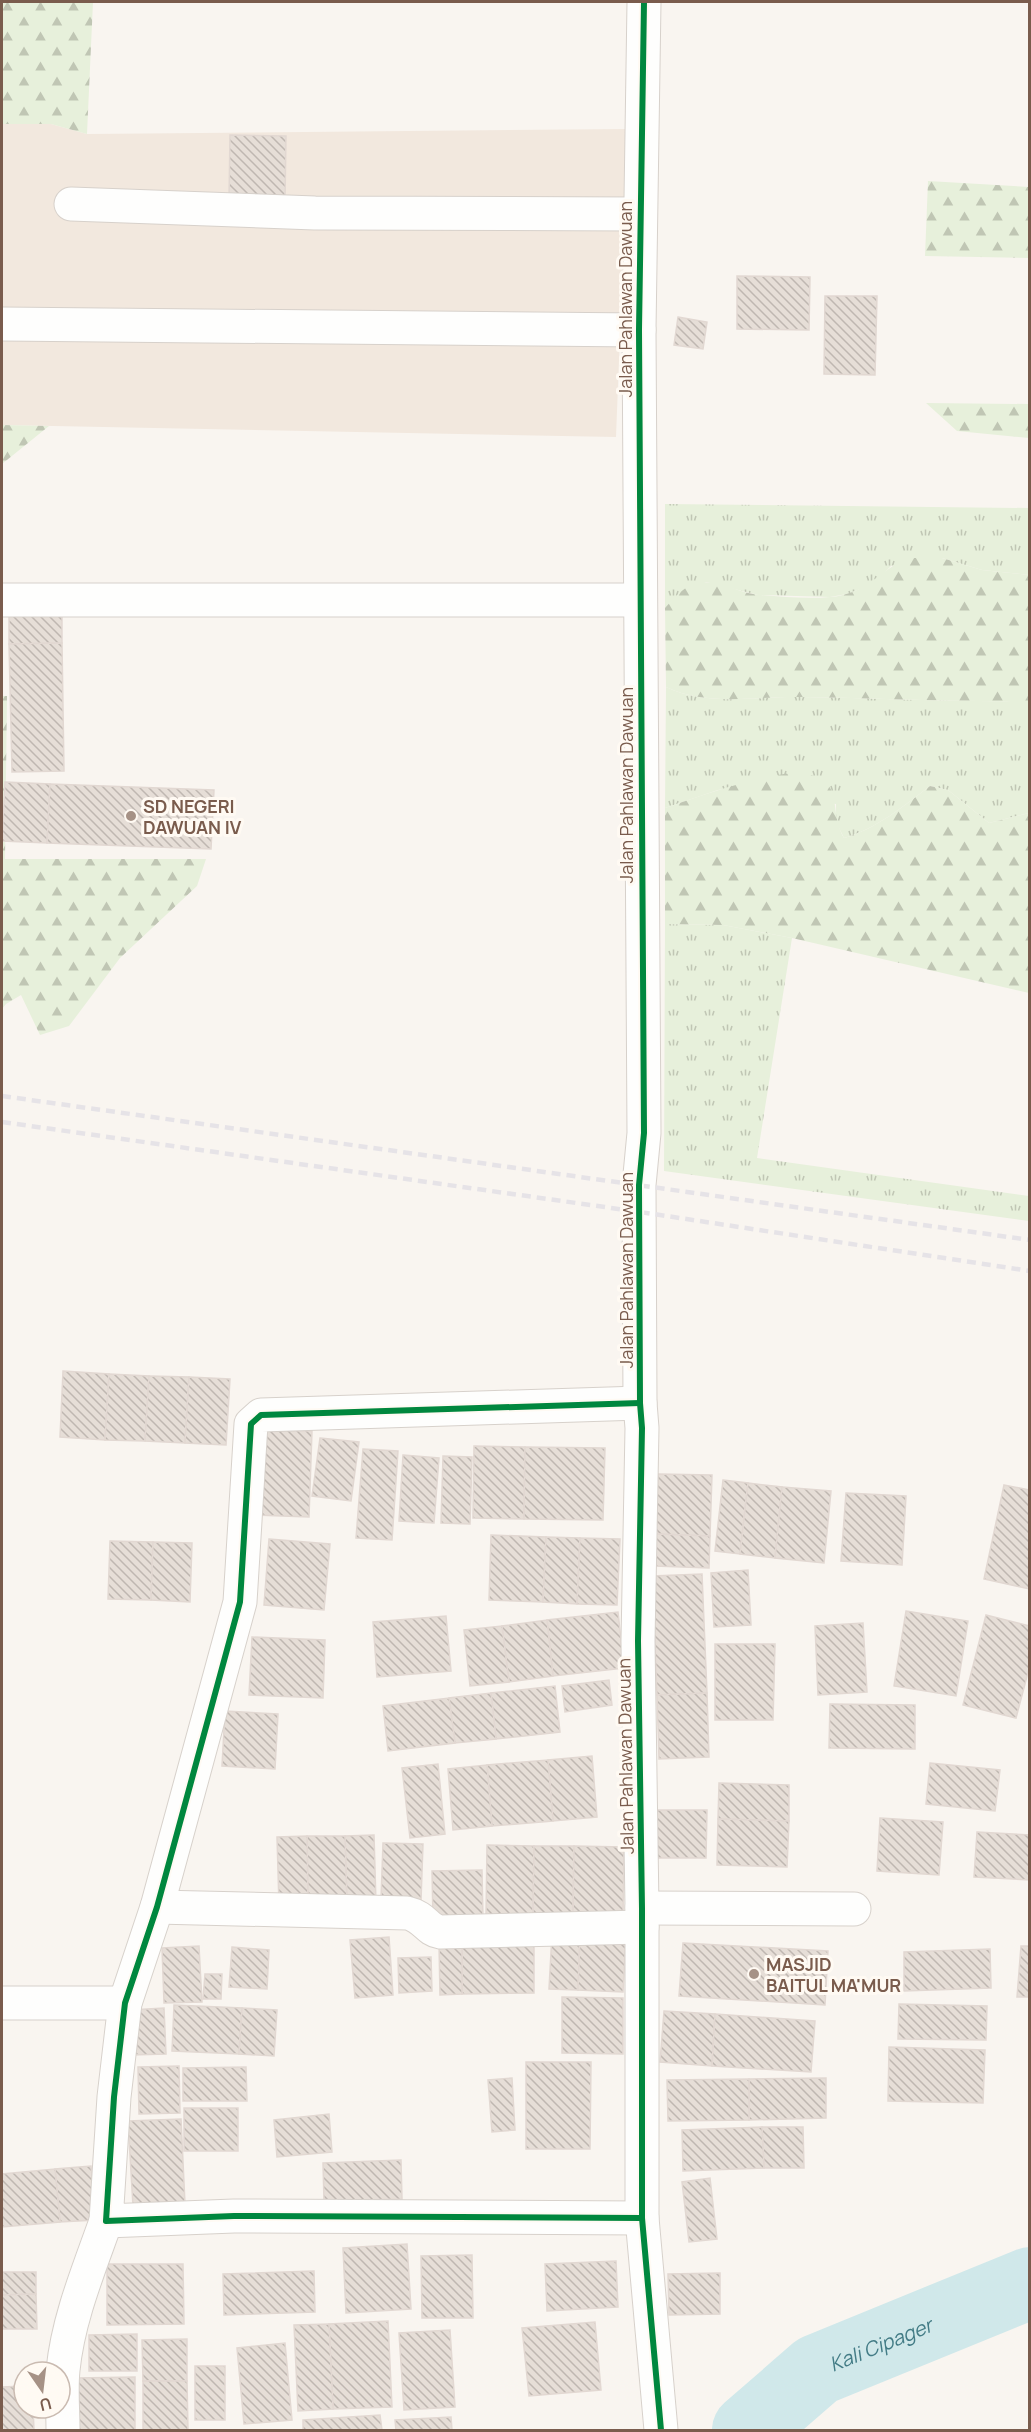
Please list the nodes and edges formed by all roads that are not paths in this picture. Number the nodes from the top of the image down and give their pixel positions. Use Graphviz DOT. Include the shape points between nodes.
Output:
graph roads {
  1 [pos="644,2"];
  2 [pos="71,204"];
  3 [pos="639,214"];
  4 [pos="2,324"];
  5 [pos="639,330"];
  6 [pos="2,600"];
  7 [pos="640,600"];
  8 [pos="640,1403"];
  9 [pos="157,1907"];
  10 [pos="854,1909"];
  11 [pos="642,1918"];
  12 [pos="2,2003"];
  13 [pos="125,2003"];
  14 [pos="642,2218"];
  15 [pos="106,2221"];
  16 [pos="63,2430"];
  17 [pos="661,2430"];
  1 -- 3 [label="street, Jalan Pahlawan Dawuan"];
  2 -- 3 [label="street" via="315,213"];
  3 -- 5 [label="street, Jalan Pahlawan Dawuan"];
  4 -- 5 [label="street"];
  5 -- 7 [label="street, Jalan Pahlawan Dawuan"];
  6 -- 7 [label="street"];
  7 -- 8 [label="street, Jalan Pahlawan Dawuan" via="644,1133 639,1185"];
  8 -- 9 [label="street" via="261,1415 254,1420 240,1602"];
  8 -- 11 [label="street, Jalan Pahlawan Dawuan"];
  9 -- 11 [label="street" via="407,1913 417,1915 440,1932"];
  9 -- 13 [label="street"];
  10 -- 11 [label="street"];
  11 -- 14 [label="street, Jalan Pahlawan Dawuan"];
  12 -- 13 [label="street"];
  13 -- 15 [label="street"];
  14 -- 15 [label="street" via="234,2216"];
  14 -- 17 [label="street, Jalan Pahlawan Dawuan"];
  15 -- 16 [label="street" via="70,2330 63,2370"];
}
